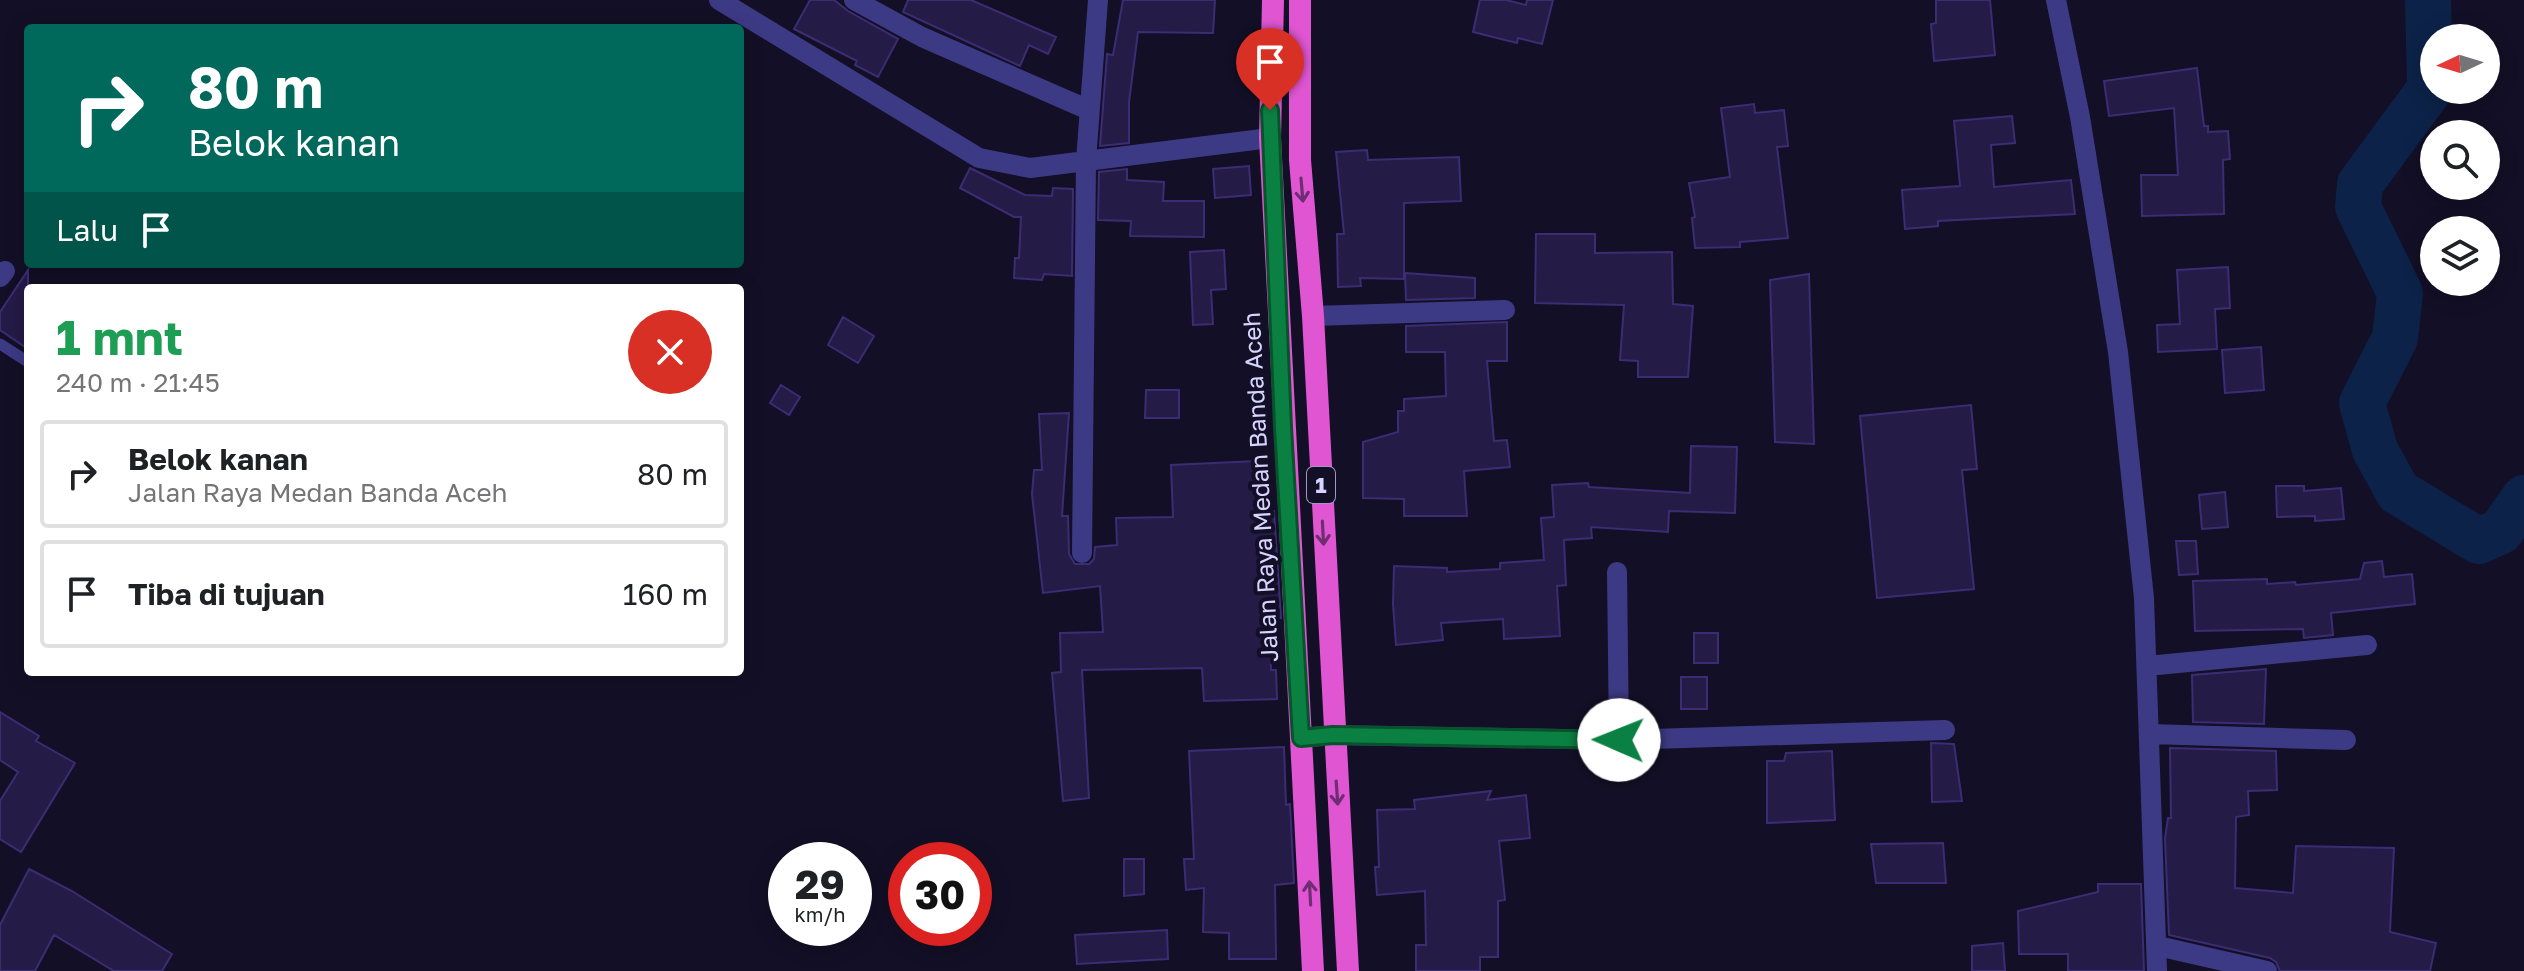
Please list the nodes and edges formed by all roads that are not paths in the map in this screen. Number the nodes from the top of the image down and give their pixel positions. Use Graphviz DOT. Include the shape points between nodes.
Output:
graph roads {
  1 [pos="719,0"];
  2 [pos="854,0"];
  3 [pos="1098,0"];
  4 [pos="1273,0"];
  5 [pos="1298,0"];
  6 [pos="2056,0"];
  7 [pos="1089,110"];
  8 [pos="1270,138"];
  9 [pos="1086,161"];
  10 [pos="1505,310"];
  11 [pos="1313,316"];
  12 [pos="0,344"];
  13 [pos="24,359"];
  14 [pos="1082,553"];
  15 [pos="1617,572"];
  16 [pos="2367,645"];
  17 [pos="2147,666"];
  18 [pos="1945,730"];
  19 [pos="2150,734"];
  20 [pos="1333,735"];
  21 [pos="1301,738"];
  22 [pos="1619,740"];
  23 [pos="2346,740"];
  24 [pos="2158,946"];
  25 [pos="1313,971"];
  26 [pos="1348,971"];
  27 [pos="2157,971"];
  28 [pos="2267,971"];
  1 -- 9 [label="street" via="979,158 1030,168"];
  2 -- 7 [label="street" via="922,37"];
  3 -- 7 [label="street"];
  4 -- 8 [label="highway, Jalan Raya Medan Banda Aceh / 1"];
  5 -- 11 [label="highway, 1, one-way" via="1300,160"];
  6 -- 17 [label="street" via="2118,352"];
  7 -- 9 [label="street"];
  8 -- 9 [label="street"];
  8 -- 21 [label="highway, Jalan Raya Medan Banda Aceh / 1"];
  9 -- 14 [label="street"];
  10 -- 11 [label="street"];
  11 -- 20 [label="highway, 1, one-way"];
  12 -- 13 [label="lane"];
  15 -- 22 [label="street"];
  16 -- 17 [label="street"];
  17 -- 19 [label="street"];
  18 -- 22 [label="street"];
  19 -- 23 [label="street"];
  19 -- 24 [label="street"];
  20 -- 21 [label="street"];
  20 -- 22 [label="street"];
  20 -- 26 [label="highway, 1, one-way"];
  25 -- 21 [label="highway, Jalan Raya Medan Banda Aceh / 1, one-way"];
  24 -- 27 [label="street"];
  24 -- 28 [label="street"];
}
